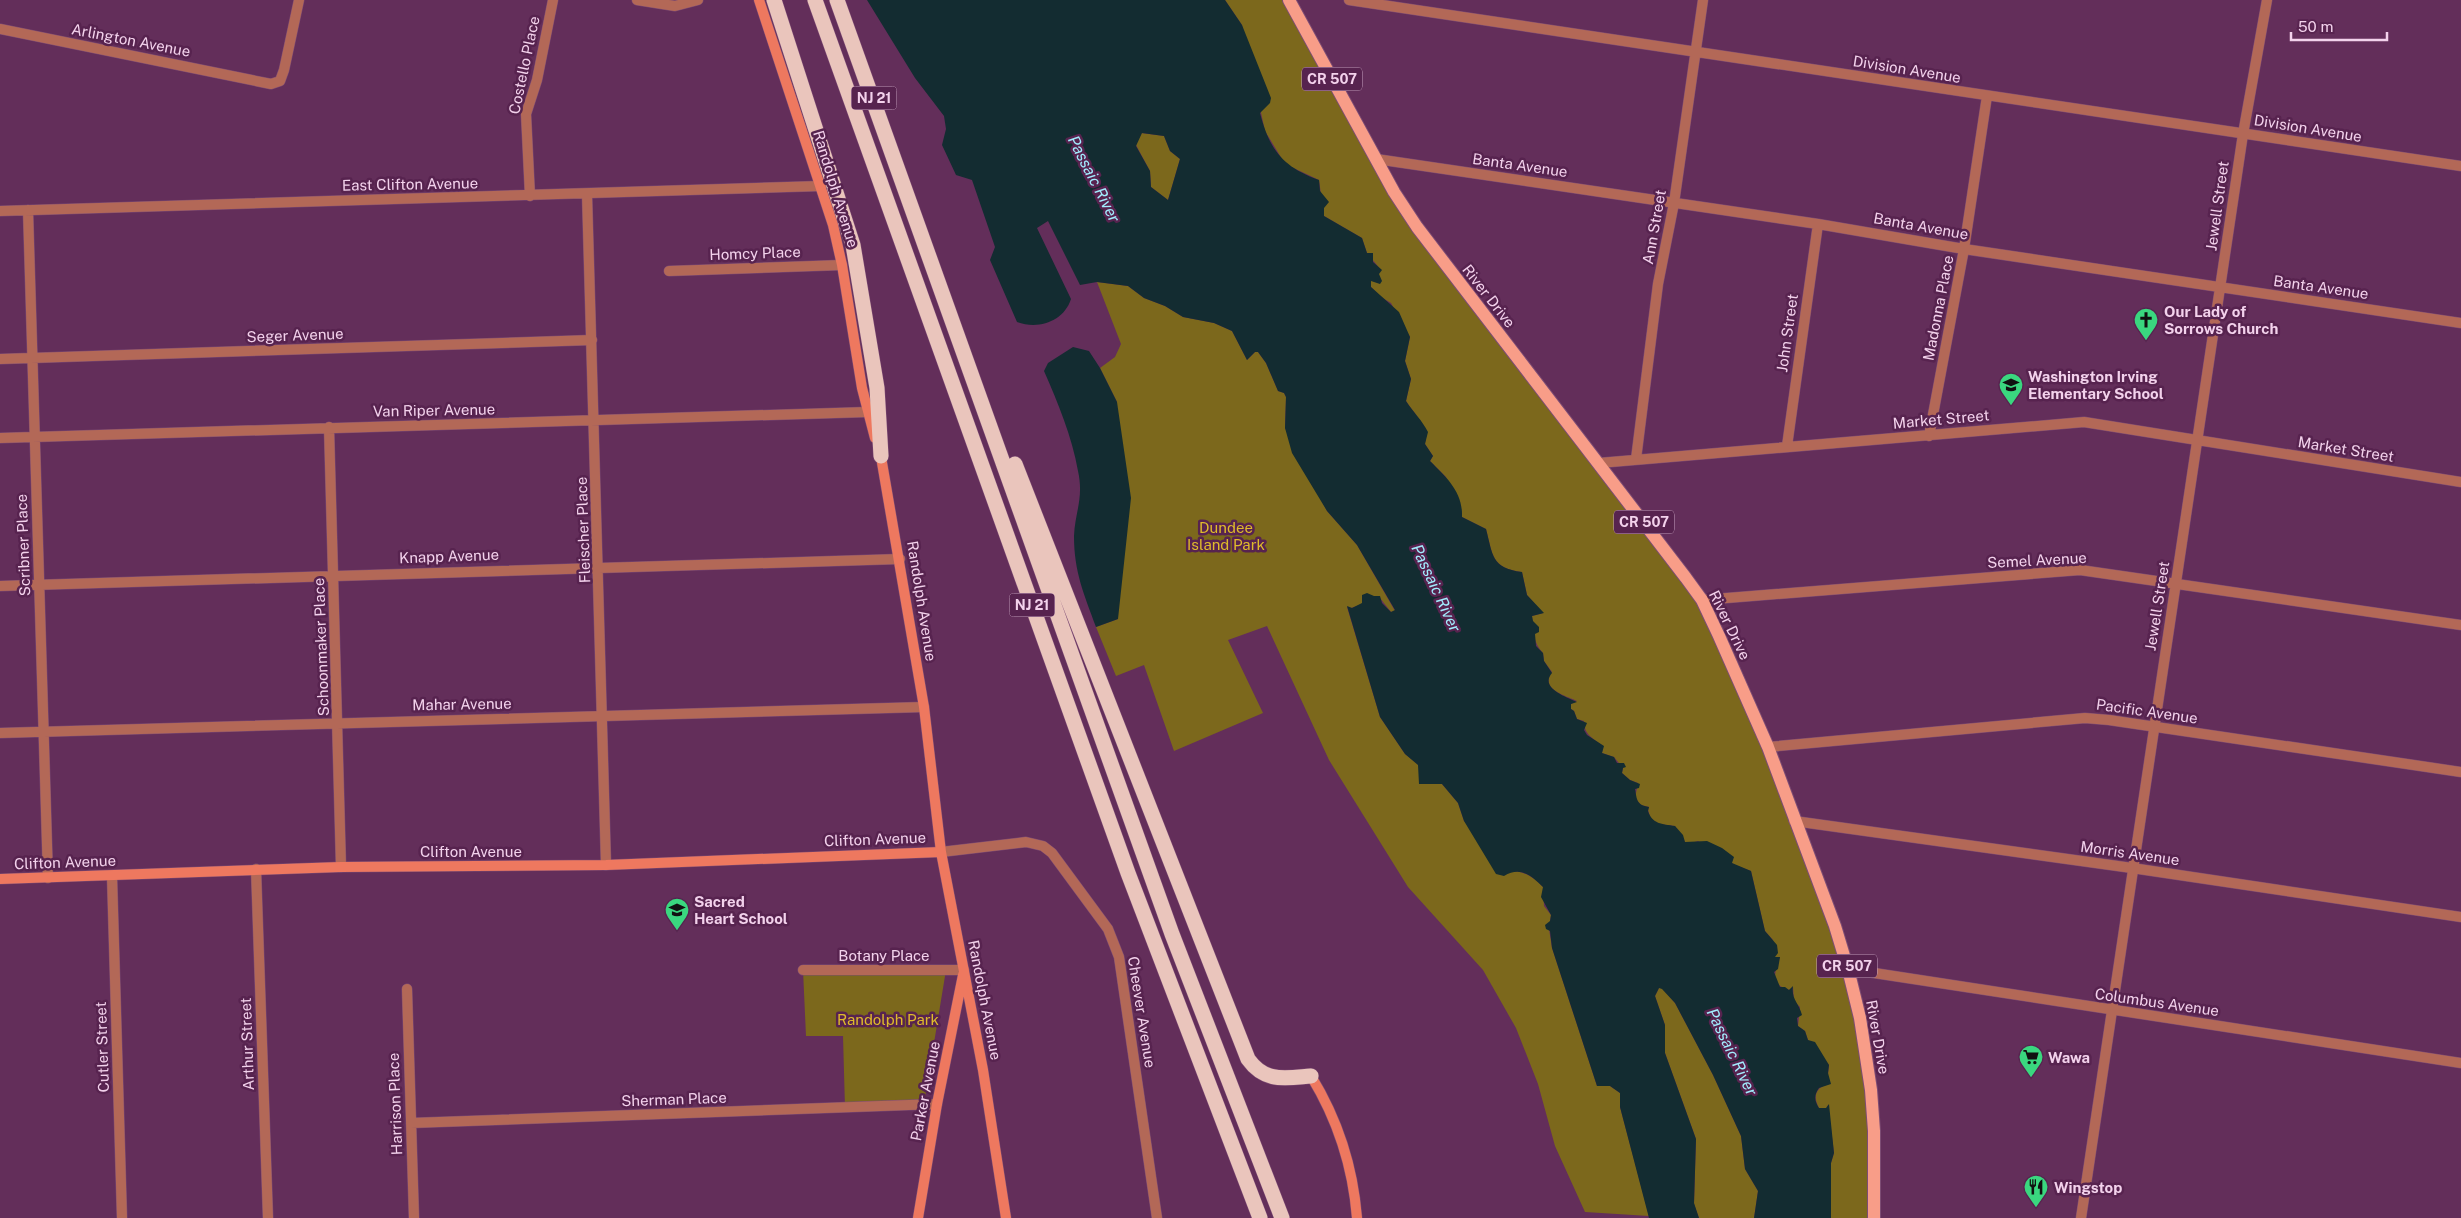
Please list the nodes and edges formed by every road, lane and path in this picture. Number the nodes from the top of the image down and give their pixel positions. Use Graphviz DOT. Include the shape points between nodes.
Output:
graph roads {
  1 [pos="299,0"];
  2 [pos="553,0"];
  3 [pos="637,0"];
  4 [pos="698,0"];
  5 [pos="759,0"];
  6 [pos="774,0"];
  7 [pos="815,0"];
  8 [pos="837,0"];
  9 [pos="1289,0"];
  10 [pos="1349,0"];
  11 [pos="1703,0"];
  12 [pos="2267,0"];
  13 [pos="0,29"];
  14 [pos="1696,50"];
  15 [pos="1987,96"];
  16 [pos="2243,134"];
  17 [pos="1376,158"];
  18 [pos="2461,166"];
  19 [pos="821,186"];
  20 [pos="587,194"];
  21 [pos="530,196"];
  22 [pos="1674,203"];
  23 [pos="28,210"];
  24 [pos="0,211"];
  25 [pos="1818,224"];
  26 [pos="1964,249"];
  27 [pos="842,265"];
  28 [pos="669,271"];
  29 [pos="2221,287"];
  30 [pos="2461,323"];
  31 [pos="592,340"];
  32 [pos="32,359"];
  33 [pos="0,360"];
  34 [pos="968,363"];
  35 [pos="868,412"];
  36 [pos="594,421"];
  37 [pos="329,427"];
  38 [pos="1929,436"];
  39 [pos="35,437"];
  40 [pos="0,438"];
  41 [pos="2197,440"];
  42 [pos="1786,446"];
  43 [pos="881,456"];
  44 [pos="1636,459"];
  45 [pos="1599,463"];
  46 [pos="2461,482"];
  47 [pos="900,559"];
  48 [pos="599,566"];
  49 [pos="334,574"];
  50 [pos="2175,584"];
  51 [pos="40,585"];
  52 [pos="0,586"];
  53 [pos="1702,600"];
  54 [pos="2461,625"];
  55 [pos="924,707"];
  56 [pos="603,716"];
  57 [pos="338,722"];
  58 [pos="2153,726"];
  59 [pos="44,732"];
  60 [pos="0,733"];
  61 [pos="1768,746"];
  62 [pos="2461,772"];
  63 [pos="1794,821"];
  64 [pos="941,852"];
  65 [pos="606,865"];
  66 [pos="341,867"];
  67 [pos="2132,868"];
  68 [pos="256,869"];
  69 [pos="112,876"];
  70 [pos="48,878"];
  71 [pos="0,879"];
  72 [pos="2461,917"];
  73 [pos="1848,969"];
  74 [pos="803,970"];
  75 [pos="964,970"];
  76 [pos="407,989"];
  77 [pos="2111,1010"];
  78 [pos="2461,1062"];
  79 [pos="1311,1076"];
  80 [pos="937,1104"];
  81 [pos="411,1123"];
  82 [pos="1280,1212"];
  83 [pos="1258,1213"];
  84 [pos="122,1218"];
  85 [pos="268,1218"];
  86 [pos="414,1218"];
  87 [pos="918,1218"];
  88 [pos="1006,1218"];
  89 [pos="1156,1218"];
  90 [pos="1357,1218"];
  91 [pos="1874,1218"];
  92 [pos="2081,1218"];
  1 -- 13 [label="street, Arlington Avenue" via="284,70 280,81 271,84"];
  2 -- 21 [label="street, Costello Place" via="537,80 526,114"];
  3 -- 4 [label="street" via="675,6"];
  5 -- 19 [label="street, Randolph Avenue"];
  6 -- 43 [label="highway" via="853,245 877,388"];
  7 -- 83 [label="highway, NJ 21" via="1128,873"];
  8 -- 34 [label="highway, NJ 21"];
  9 -- 17 [label="main road, River Drive / CR 507"];
  10 -- 14 [label="street, Division Avenue"];
  11 -- 14 [label="street, Ann Street"];
  12 -- 16 [label="street, Jewell Street"];
  14 -- 15 [label="street, Division Avenue"];
  14 -- 22 [label="street, Ann Street"];
  15 -- 16 [label="street, Division Avenue"];
  15 -- 26 [label="street, Madonna Place"];
  16 -- 18 [label="street, Division Avenue"];
  16 -- 29 [label="street, Jewell Street"];
  17 -- 22 [label="street, Banta Avenue"];
  17 -- 45 [label="main road, River Drive / CR 507" via="1394,192 1438,256"];
  19 -- 20 [label="street, East Clifton Avenue"];
  19 -- 27 [label="street, Randolph Avenue"];
  20 -- 21 [label="street, East Clifton Avenue"];
  20 -- 31 [label="street, Fleischer Place"];
  21 -- 23 [label="street, East Clifton Avenue"];
  22 -- 25 [label="street, Banta Avenue"];
  22 -- 44 [label="street, Ann Street" via="1658,284"];
  23 -- 24 [label="street, East Clifton Avenue"];
  23 -- 32 [label="street, Scribner Place"];
  25 -- 26 [label="street, Banta Avenue"];
  25 -- 42 [label="street, John Street"];
  26 -- 29 [label="street, Banta Avenue"];
  26 -- 38 [label="street, Madonna Place"];
  27 -- 28 [label="street, Homcy Place"];
  27 -- 35 [label="street, Randolph Avenue"];
  29 -- 30 [label="street, Banta Avenue"];
  29 -- 41 [label="street, Jewell Street"];
  31 -- 32 [label="street, Seger Avenue"];
  31 -- 36 [label="street, Fleischer Place"];
  32 -- 33 [label="street, Seger Avenue"];
  32 -- 39 [label="street, Scribner Place"];
  34 -- 79 [label="highway" via="1023,485 1248,1058 1255,1068 1276,1078"];
  34 -- 82 [label="highway, NJ 21" via="1176,942"];
  35 -- 36 [label="street, Van Riper Avenue"];
  35 -- 43 [label="street, Randolph Avenue"];
  36 -- 37 [label="street, Van Riper Avenue"];
  36 -- 48 [label="street, Fleischer Place"];
  37 -- 39 [label="street, Van Riper Avenue"];
  37 -- 49 [label="street, Schoonmaker Place"];
  38 -- 41 [label="street, Market Street" via="2084,422"];
  38 -- 42 [label="street, Market Street"];
  39 -- 40 [label="street, Van Riper Avenue"];
  39 -- 51 [label="street, Scribner Place"];
  41 -- 46 [label="street, Market Street"];
  41 -- 50 [label="street, Jewell Street"];
  42 -- 44 [label="street, Market Street"];
  43 -- 47 [label="street, Randolph Avenue"];
  44 -- 45 [label="street, Market Street"];
  45 -- 53 [label="main road, River Drive / CR 507"];
  47 -- 48 [label="street, Knapp Avenue"];
  47 -- 55 [label="street, Randolph Avenue"];
  48 -- 49 [label="street, Knapp Avenue"];
  48 -- 56 [label="street, Fleischer Place"];
  49 -- 51 [label="street, Knapp Avenue"];
  49 -- 57 [label="street, Schoonmaker Place"];
  50 -- 53 [label="street, Semel Avenue" via="2080,570"];
  50 -- 54 [label="street, Semel Avenue"];
  50 -- 58 [label="street, Jewell Street"];
  51 -- 52 [label="street, Knapp Avenue"];
  51 -- 59 [label="street, Scribner Place"];
  53 -- 61 [label="main road, River Drive / CR 507"];
  55 -- 56 [label="street, Mahar Avenue"];
  55 -- 64 [label="street, Randolph Avenue"];
  56 -- 57 [label="street, Mahar Avenue"];
  56 -- 65 [label="street, Fleischer Place"];
  57 -- 59 [label="street, Mahar Avenue"];
  57 -- 66 [label="street, Schoonmaker Place"];
  58 -- 61 [label="street, Pacific Avenue" via="2084,718"];
  58 -- 62 [label="street, Pacific Avenue"];
  58 -- 67 [label="street, Jewell Street"];
  59 -- 60 [label="street, Mahar Avenue"];
  59 -- 70 [label="street, Scribner Place"];
  61 -- 63 [label="main road, River Drive / CR 507"];
  63 -- 67 [label="street, Morris Avenue"];
  63 -- 73 [label="main road, River Drive / CR 507"];
  64 -- 65 [label="street, Clifton Avenue"];
  64 -- 75 [label="street, Randolph Avenue"];
  64 -- 89 [label="street, Cheever Avenue" via="1026,842 1043,846 1052,852 1108,929 1119,957"];
  65 -- 66 [label="street, Clifton Avenue"];
  66 -- 68 [label="street, Clifton Avenue"];
  67 -- 72 [label="street, Morris Avenue"];
  67 -- 77 [label="street, Jewell Street"];
  68 -- 69 [label="street, Clifton Avenue"];
  68 -- 85 [label="street, Arthur Street"];
  69 -- 70 [label="street, Clifton Avenue"];
  69 -- 84 [label="street, Cutler Street"];
  70 -- 71 [label="street, Clifton Avenue"];
  73 -- 77 [label="street, Columbus Avenue"];
  73 -- 91 [label="main road, River Drive / CR 507" via="1860,1018 1871,1090"];
  74 -- 75 [label="street, Botany Place"];
  75 -- 80 [label="street, Parker Avenue"];
  75 -- 88 [label="street, Randolph Avenue"];
  76 -- 81 [label="street, Harrison Place"];
  77 -- 78 [label="street, Columbus Avenue"];
  77 -- 92 [label="street, Jewell Street"];
  79 -- 90 [label="street" via="1340,1136 1350,1170"];
  80 -- 81 [label="street, Sherman Place"];
  80 -- 87 [label="street, Parker Avenue"];
  81 -- 86 [label="street, Harrison Place"];
}
